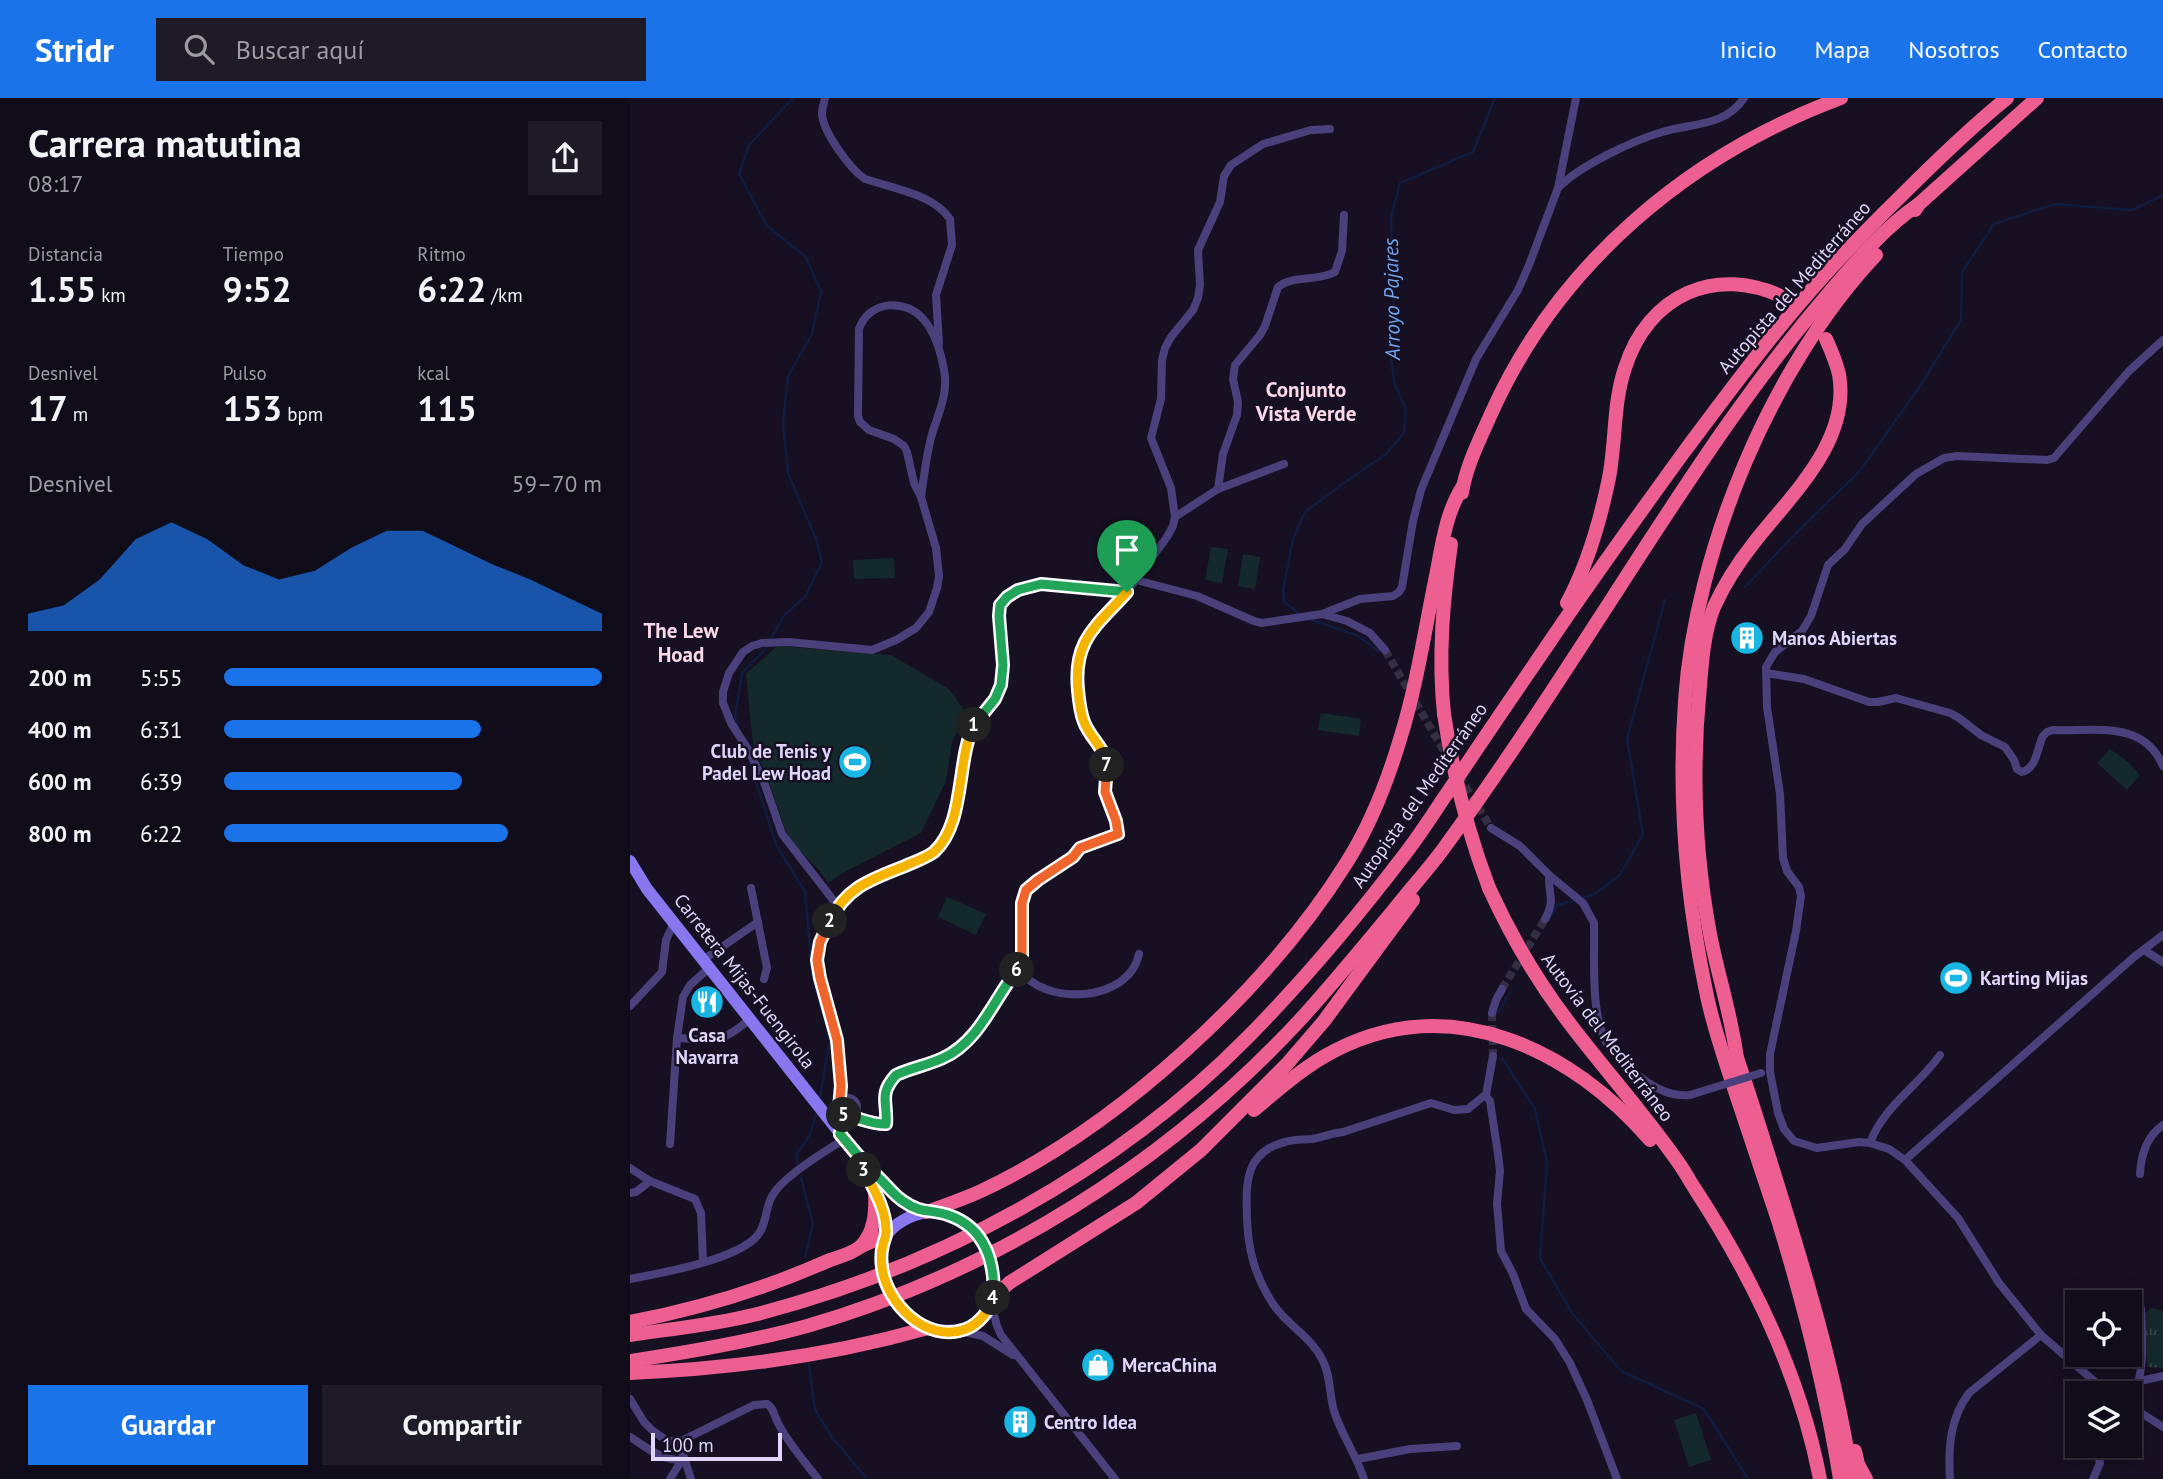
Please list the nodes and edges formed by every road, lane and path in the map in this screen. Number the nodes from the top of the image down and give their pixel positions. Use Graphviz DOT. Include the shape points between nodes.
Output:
graph roads {
  1 [pos="825,98"];
  2 [pos="1576,98"];
  3 [pos="1744,98"];
  4 [pos="1841,98"];
  5 [pos="2007,98"];
  6 [pos="2038,98"];
  7 [pos="1330,129"];
  8 [pos="1558,188"];
  9 [pos="1919,204"];
  10 [pos="1344,215"];
  11 [pos="1785,298"];
  12 [pos="1826,339"];
  13 [pos="2163,341"];
  14 [pos="938,348"];
  15 [pos="1284,464"];
  16 [pos="1463,486"];
  17 [pos="1218,489"];
  18 [pos="922,497"];
  19 [pos="1175,517"];
  20 [pos="1136,580"];
  21 [pos="1127,592"];
  22 [pos="1322,614"];
  23 [pos="1555,634"];
  24 [pos="1385,650"];
  25 [pos="1766,673"];
  26 [pos="2163,766"];
  27 [pos="1490,828"];
  28 [pos="1441,853"];
  29 [pos="630,861"];
  30 [pos="1549,875"];
  31 [pos="751,888"];
  32 [pos="837,905"];
  33 [pos="1545,919"];
  34 [pos="758,922"];
  35 [pos="674,923"];
  36 [pos="2163,935"];
  37 [pos="2144,950"];
  38 [pos="1139,954"];
  39 [pos="2163,962"];
  40 [pos="706,964"];
  41 [pos="1702,967"];
  42 [pos="1018,968"];
  43 [pos="764,979"];
  44 [pos="1502,989"];
  45 [pos="630,1006"];
  46 [pos="1492,1013"];
  47 [pos="750,1019"];
  48 [pos="677,1038"];
  49 [pos="1940,1055"];
  50 [pos="1493,1056"];
  51 [pos="1737,1059"];
  52 [pos="1765,1072"];
  53 [pos="841,1086"];
  54 [pos="1486,1095"];
  55 [pos="841,1102"];
  56 [pos="854,1102"];
  57 [pos="848,1115"];
  58 [pos="868,1121"];
  59 [pos="2163,1125"];
  60 [pos="842,1137"];
  61 [pos="1870,1143"];
  62 [pos="670,1144"];
  63 [pos="1201,1150"];
  64 [pos="858,1156"];
  65 [pos="1905,1160"];
  66 [pos="630,1168"];
  67 [pos="2140,1174"];
  68 [pos="650,1181"];
  69 [pos="1692,1185"];
  70 [pos="875,1192"];
  71 [pos="630,1193"];
  72 [pos="925,1212"];
  73 [pos="885,1238"];
  74 [pos="859,1248"];
  75 [pos="704,1261"];
  76 [pos="630,1279"];
  77 [pos="992,1300"];
  78 [pos="630,1322"];
  79 [pos="928,1328"];
  80 [pos="959,1331"];
  81 [pos="2142,1332"];
  82 [pos="630,1335"];
  83 [pos="2041,1335"];
  84 [pos="1018,1358"];
  85 [pos="630,1361"];
  86 [pos="2142,1363"];
  87 [pos="2142,1367"];
  88 [pos="630,1373"];
  89 [pos="2163,1376"];
  90 [pos="2093,1381"];
  91 [pos="2140,1381"];
  92 [pos="632,1403"];
  93 [pos="1840,1411"];
  94 [pos="2142,1414"];
  95 [pos="2163,1427"];
  96 [pos="630,1437"];
  97 [pos="679,1442"];
  98 [pos="1457,1446"];
  99 [pos="2099,1458"];
  100 [pos="682,1459"];
  101 [pos="1358,1459"];
  102 [pos="670,1479"];
  103 [pos="691,1479"];
  104 [pos="818,1479"];
  105 [pos="1115,1479"];
  106 [pos="1364,1479"];
  107 [pos="1617,1479"];
  108 [pos="1821,1479"];
  109 [pos="1840,1479"];
  110 [pos="1852,1479"];
  111 [pos="1867,1479"];
  112 [pos="1950,1479"];
  113 [pos="2093,1479"];
  1 -- 14 [label="street" via="824,125 859,175 936,205 950,219 952,245 936,295"];
  2 -- 8 [label="street"];
  3 -- 8 [label="street" via="1717,120 1663,131 1634,143 1569,177"];
  4 -- 16 [label="highway, Autovía del Mediterráneo" via="1717,159 1605,245 1527,344 1503,388"];
  5 -- 23 [label="highway, Autopista del Mediterráneo" via="1931,165 1784,321"];
  6 -- 9 [label="highway"];
  7 -- 19 [label="street" via="1263,144 1231,165 1224,176 1220,202 1198,250 1198,298 1171,337 1162,360 1161,399 1152,438 1171,488"];
  8 -- 22 [label="street" via="1518,290 1476,359 1421,490 1402,587 1393,596 1360,599"];
  9 -- 28 [label="highway, Autopista del Mediterráneo" via="1897,219 1839,281 1727,422"];
  9 -- 41 [label="highway" via="1804,350 1761,428 1721,528 1700,603 1685,698 1683,816"];
  10 -- 17 [label="street" via="1342,251 1335,272 1278,287 1265,326 1235,365 1237,415 1223,454"];
  11 -- 23 [label="highway" via="1754,286 1714,284 1675,299 1645,326 1633,346 1618,398 1599,522"];
  12 -- 51 [label="highway" via="1839,375 1833,431 1810,474 1730,578 1714,608 1702,659 1697,727 1699,852 1710,933"];
  13 -- 25 [label="street" via="2129,371 2054,458 1957,456 1916,474 1862,524 1828,565 1811,616 1802,631 1775,652"];
  14 -- 18 [label="street" via="944,372 943,403 931,437"];
  14 -- 18 [label="street" via="923,318 906,307 878,307 859,329 860,422 904,446"];
  15 -- 17 [label="street"];
  16 -- 69 [label="highway, Autovía del Mediterráneo, bridge" via="1452,540 1441,652 1444,713 1461,807 1474,848 1518,946 1565,1018"];
  16 -- 72 [label="highway" via="1447,524 1413,689 1388,776 1347,862 1319,902 1249,988 1149,1082 1086,1130 1011,1176"];
  17 -- 19 [label="street"];
  18 -- 32 [label="street" via="934,534 939,576 929,612 916,628 872,650 762,643 743,652 724,683 723,703 764,782 782,834"];
  19 -- 20 [label="street" via="1167,537"];
  20 -- 21 [label="street"];
  20 -- 22 [label="street" via="1197,596 1262,623"];
  21 -- 32 [label="street" via="1041,584 1007,597 999,616 1001,685 970,734 960,793 946,836 934,852 864,883"];
  21 -- 42 [label="street" via="1087,637 1077,669 1082,718 1106,756 1105,792 1118,834 1080,848 1026,890"];
  22 -- 24 [label="street" via="1370,633"];
  23 -- 82 [label="highway, Autopista del Mediterráneo" via="1408,850 1340,936 1246,1039 1142,1129 1032,1202 965,1239 895,1269 750,1315"];
  25 -- 26 [label="street" via="1804,679 1869,702 1896,698 1950,713 2005,747 2022,772 2032,766 2043,736 2053,730 2130,733 2145,741"];
  25 -- 52 [label="street" via="1783,858 1801,895"];
  27 -- 30 [label="street" via="1520,846"];
  28 -- 63 [label="highway" via="1430,876 1324,1021"];
  28 -- 85 [label="highway, Autopista del Mediterráneo" via="1298,1022 1238,1081 1138,1163 1047,1223 973,1262 855,1311 755,1339"];
  29 -- 35 [label="main road, Carretera Mijas-Fuengirola"];
  30 -- 33 [label="street" via="1552,903"];
  30 -- 52 [label="street, bridge" via="1583,903 1594,923 1599,1020 1607,1042 1625,1064 1654,1088 1682,1096"];
  31 -- 34 [label="street"];
  32 -- 53 [label="street" via="817,960 837,1040"];
  34 -- 40 [label="street"];
  34 -- 43 [label="street"];
  35 -- 40 [label="main road, Carretera Mijas-Fuengirola"];
  35 -- 45 [label="street" via="666,940 662,972"];
  36 -- 37 [label="street"];
  37 -- 39 [label="street"];
  37 -- 65 [label="street"];
  38 -- 42 [label="street" via="1124,978 1079,995 1041,988"];
  40 -- 47 [label="main road, Carretera Mijas-Fuengirola"];
  40 -- 48 [label="street" via="683,997"];
  41 -- 51 [label="highway"];
  41 -- 109 [label="highway" via="1723,1055 1804,1311"];
  42 -- 58 [label="street" via="969,1040 944,1058 896,1075 886,1089 888,1121"];
  44 -- 46 [label="street"];
  47 -- 48 [label="street" via="718,1040"];
  47 -- 60 [label="main road, Carretera Mijas-Fuengirola"];
  48 -- 62 [label="street"];
  49 -- 61 [label="street" via="1927,1074 1883,1115"];
  50 -- 54 [label="street"];
  51 -- 93 [label="highway" via="1800,1257"];
  52 -- 61 [label="street" via="1784,1129 1794,1141 1817,1148"];
  53 -- 55 [label="street"];
  53 -- 56 [label="street"];
  54 -- 101 [label="street" via="1468,1109 1430,1103 1343,1132 1284,1142 1270,1148 1248,1172 1252,1261 1278,1311 1322,1358 1335,1415"];
  54 -- 107 [label="street" via="1499,1154 1501,1251 1526,1309 1555,1339 1570,1363"];
  55 -- 56 [label="street"];
  55 -- 57 [label="street" via="839,1111"];
  56 -- 57 [label="street" via="856,1111"];
  56 -- 58 [label="street"];
  57 -- 58 [label="street"];
  57 -- 60 [label="street"];
  59 -- 67 [label="street" via="2154,1131 2141,1156"];
  60 -- 64 [label="main road, Carretera Mijas-Fuengirola"];
  60 -- 75 [label="street" via="779,1186 756,1237"];
  61 -- 65 [label="street"];
  63 -- 69 [label="highway" via="1336,1050 1390,1031 1443,1026 1515,1041 1566,1066 1633,1121"];
  63 -- 77 [label="highway" via="1136,1203 1009,1283"];
  64 -- 70 [label="main road"];
  64 -- 72 [label="main road" via="901,1200"];
  65 -- 83 [label="street" via="1958,1218 1998,1283"];
  66 -- 68 [label="street"];
  68 -- 71 [label="street"];
  68 -- 75 [label="street" via="695,1199 701,1213"];
  69 -- 108 [label="highway, Autovía del Mediterráneo" via="1727,1239 1766,1315 1793,1379"];
  70 -- 73 [label="main road"];
  70 -- 74 [label="highway" via="873,1223"];
  72 -- 73 [label="main road" via="907,1218"];
  72 -- 77 [label="main road, bridge" via="949,1215 968,1226 984,1244 994,1280"];
  73 -- 74 [label="highway"];
  73 -- 79 [label="main road, bridge" via="882,1267 887,1287 899,1306"];
  74 -- 78 [label="highway" via="764,1286"];
  75 -- 76 [label="street"];
  77 -- 80 [label="main road" via="976,1324"];
  77 -- 84 [label="street" via="997,1326"];
  79 -- 80 [label="main road"];
  79 -- 88 [label="highway" via="800,1356"];
  80 -- 84 [label="street" via="983,1336"];
  81 -- 86 [label="street"];
  83 -- 90 [label="street"];
  83 -- 112 [label="street" via="1969,1393 1960,1406 1952,1434"];
  84 -- 105 [label="street"];
  87 -- 91 [label="street"];
  89 -- 91 [label="street"];
  92 -- 97 [label="street" via="657,1435"];
  93 -- 110 [label="highway"];
  93 -- 111 [label="highway"];
  94 -- 95 [label="street"];
  96 -- 100 [label="street" via="669,1460"];
  97 -- 100 [label="street"];
  97 -- 104 [label="street" via="754,1405 767,1404"];
  98 -- 101 [label="street"];
  99 -- 113 [label="street"];
  100 -- 102 [label="street"];
  100 -- 103 [label="street"];
  101 -- 106 [label="street"];
}
